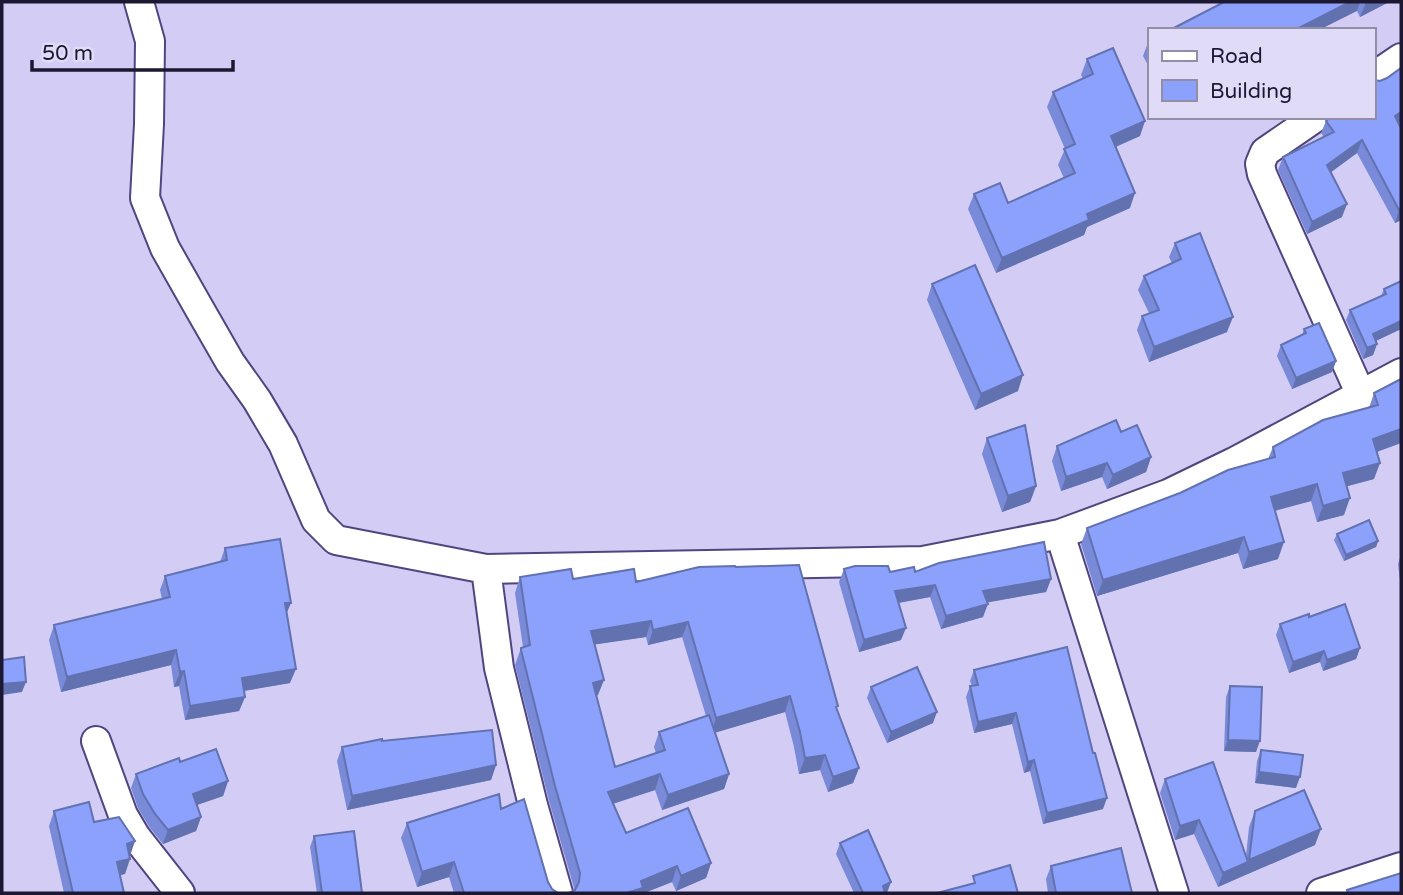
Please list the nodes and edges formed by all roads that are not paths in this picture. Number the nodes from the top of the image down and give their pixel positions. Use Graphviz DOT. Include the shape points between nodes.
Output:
graph roads {
  1 [pos="139,2"];
  2 [pos="1401,58"];
  3 [pos="1375,77"];
  4 [pos="1313,119"];
  5 [pos="1401,373"];
  6 [pos="1361,395"];
  7 [pos="1060,534"];
  8 [pos="486,569"];
  9 [pos="96,741"];
  10 [pos="1401,867"];
  11 [pos="180,893"];
  12 [pos="558,893"];
  13 [pos="1174,893"];
  14 [pos="1321,893"];
  1 -- 8 [label="street" via="150,41 145,198 165,248 283,444 316,520 336,540"];
  2 -- 3 [label="street"];
  4 -- 6 [label="street" via="1265,152 1260,164"];
  5 -- 6 [label="street"];
  6 -- 7 [label="street" via="1168,494"];
  7 -- 8 [label="street" via="923,561"];
  7 -- 13 [label="street"];
  8 -- 12 [label="street" via="499,668"];
  9 -- 11 [label="street" via="123,815"];
  10 -- 14 [label="street"];
}
